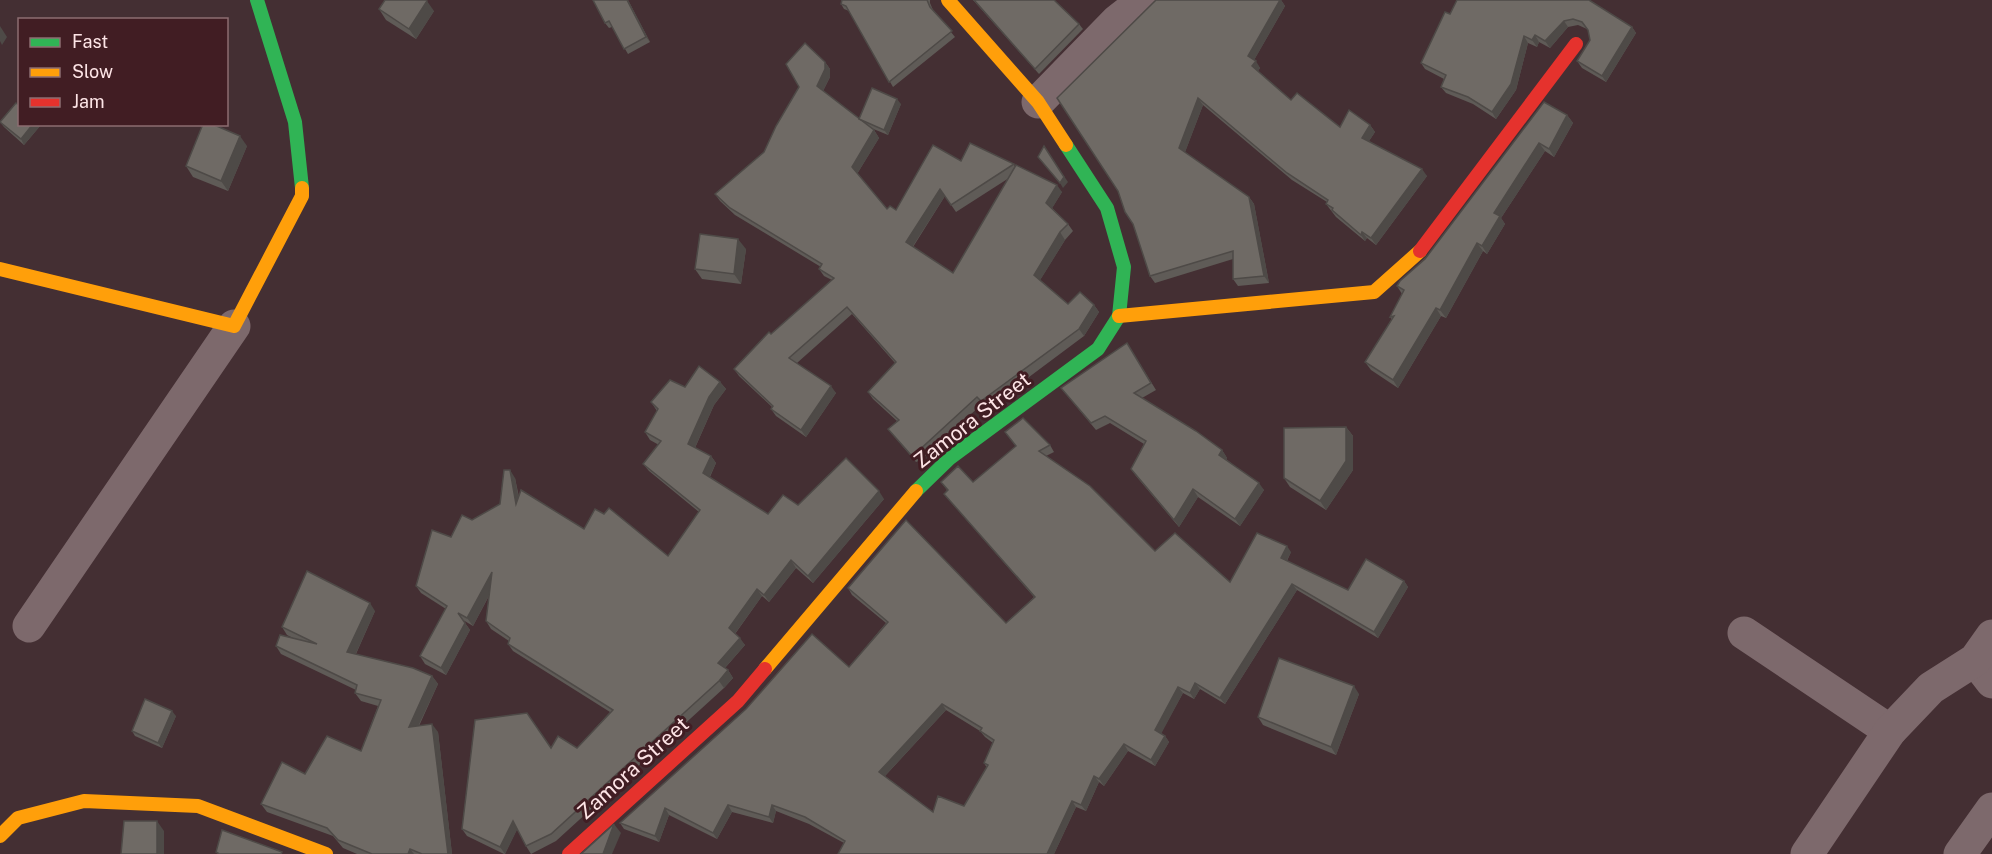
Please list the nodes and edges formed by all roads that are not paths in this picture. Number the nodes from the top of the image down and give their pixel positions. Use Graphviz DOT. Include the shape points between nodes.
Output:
graph roads {
  1 [pos="257,0"];
  2 [pos="948,0"];
  3 [pos="1144,0"];
  4 [pos="1576,44"];
  5 [pos="1038,102"];
  6 [pos="0,269"];
  7 [pos="1119,316"];
  8 [pos="234,326"];
  9 [pos="29,626"];
  10 [pos="1744,633"];
  11 [pos="1986,659"];
  12 [pos="1890,731"];
  13 [pos="1992,809"];
  14 [pos="0,836"];
  15 [pos="326,854"];
  16 [pos="569,854"];
  17 [pos="1807,854"];
  18 [pos="1960,854"];
  1 -- 8 [label="street" via="293,118 303,174 302,196"];
  2 -- 5 [label="street, Zamora Street"];
  3 -- 5 [label="street" via="1117,21"];
  4 -- 7 [label="street" via="1416,256 1374,292"];
  5 -- 7 [label="street, Zamora Street" via="1107,208 1124,267"];
  6 -- 8 [label="street"];
  7 -- 16 [label="street, Zamora Street" via="1098,350 950,458 909,498 738,701"];
  8 -- 9 [label="street"];
  10 -- 12 [label="street"];
  11 -- 12 [label="street" via="1931,688"];
  12 -- 17 [label="street"];
  13 -- 18 [label="street"];
  14 -- 15 [label="street" via="18,818 84,801 198,806"];
}
